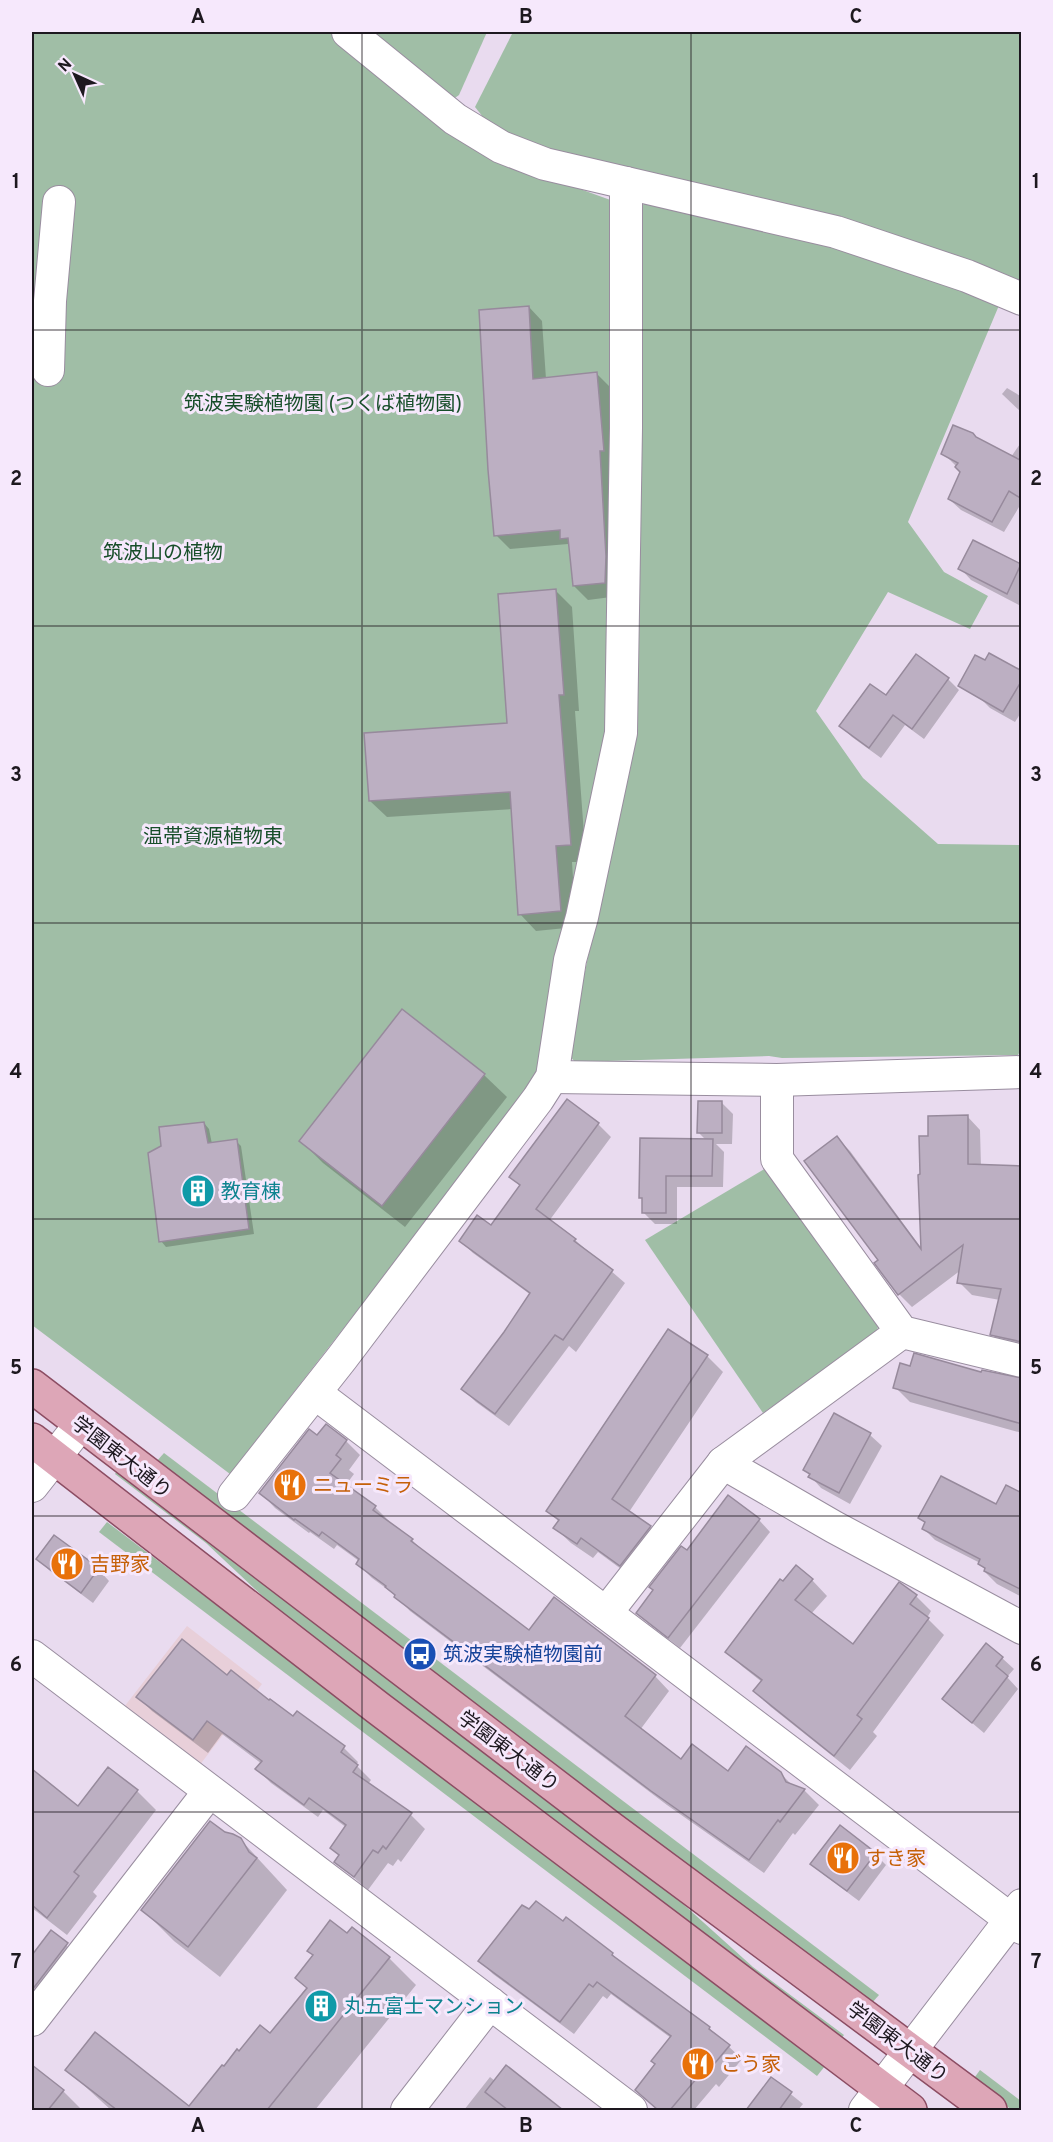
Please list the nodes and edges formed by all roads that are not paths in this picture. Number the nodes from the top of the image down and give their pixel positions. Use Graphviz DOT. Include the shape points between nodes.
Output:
graph roads {
  1 [pos="348,32"];
  2 [pos="626,183"];
  3 [pos="59,202"];
  4 [pos="1022,299"];
  5 [pos="48,370"];
  6 [pos="1022,1072"];
  7 [pos="552,1077"];
  8 [pos="777,1080"];
  9 [pos="902,1332"];
  10 [pos="1022,1361"];
  11 [pos="32,1386"];
  12 [pos="315,1393"];
  13 [pos="81,1425"];
  14 [pos="43,1449"];
  15 [pos="723,1463"];
  16 [pos="32,1486"];
  17 [pos="234,1495"];
  18 [pos="606,1613"];
  19 [pos="1022,1628"];
  20 [pos="32,1656"];
  21 [pos="209,1792"];
  22 [pos="1018,1918"];
  23 [pos="490,2003"];
  24 [pos="32,2020"];
  25 [pos="910,2050"];
  26 [pos="873,2100"];
  27 [pos="407,2110"];
  28 [pos="631,2110"];
  29 [pos="910,2110"];
  30 [pos="990,2110"];
  1 -- 2 [label="street" via="455,119 501,147 545,164"];
  2 -- 4 [label="street" via="836,232"];
  2 -- 7 [label="street" via="621,733 570,960"];
  3 -- 5 [label="street"];
  6 -- 8 [label="street"];
  7 -- 8 [label="street"];
  7 -- 12 [label="street"];
  8 -- 9 [label="street" via="777,1159"];
  9 -- 10 [label="street"];
  9 -- 15 [label="street"];
  11 -- 13 [label="main road, 学園東大通り"];
  12 -- 17 [label="street"];
  12 -- 18 [label="street"];
  13 -- 14 [label="street"];
  13 -- 25 [label="main road, 学園東大通り" via="609,1827"];
  14 -- 16 [label="street"];
  14 -- 26 [label="main road"];
  15 -- 18 [label="street"];
  15 -- 19 [label="street"];
  18 -- 22 [label="street"];
  20 -- 21 [label="street"];
  21 -- 23 [label="street"];
  21 -- 24 [label="street"];
  22 -- 25 [label="street"];
  23 -- 27 [label="street"];
  23 -- 28 [label="street"];
  25 -- 26 [label="street"];
  25 -- 30 [label="main road, 学園東大通り"];
  26 -- 29 [label="main road"];
}
